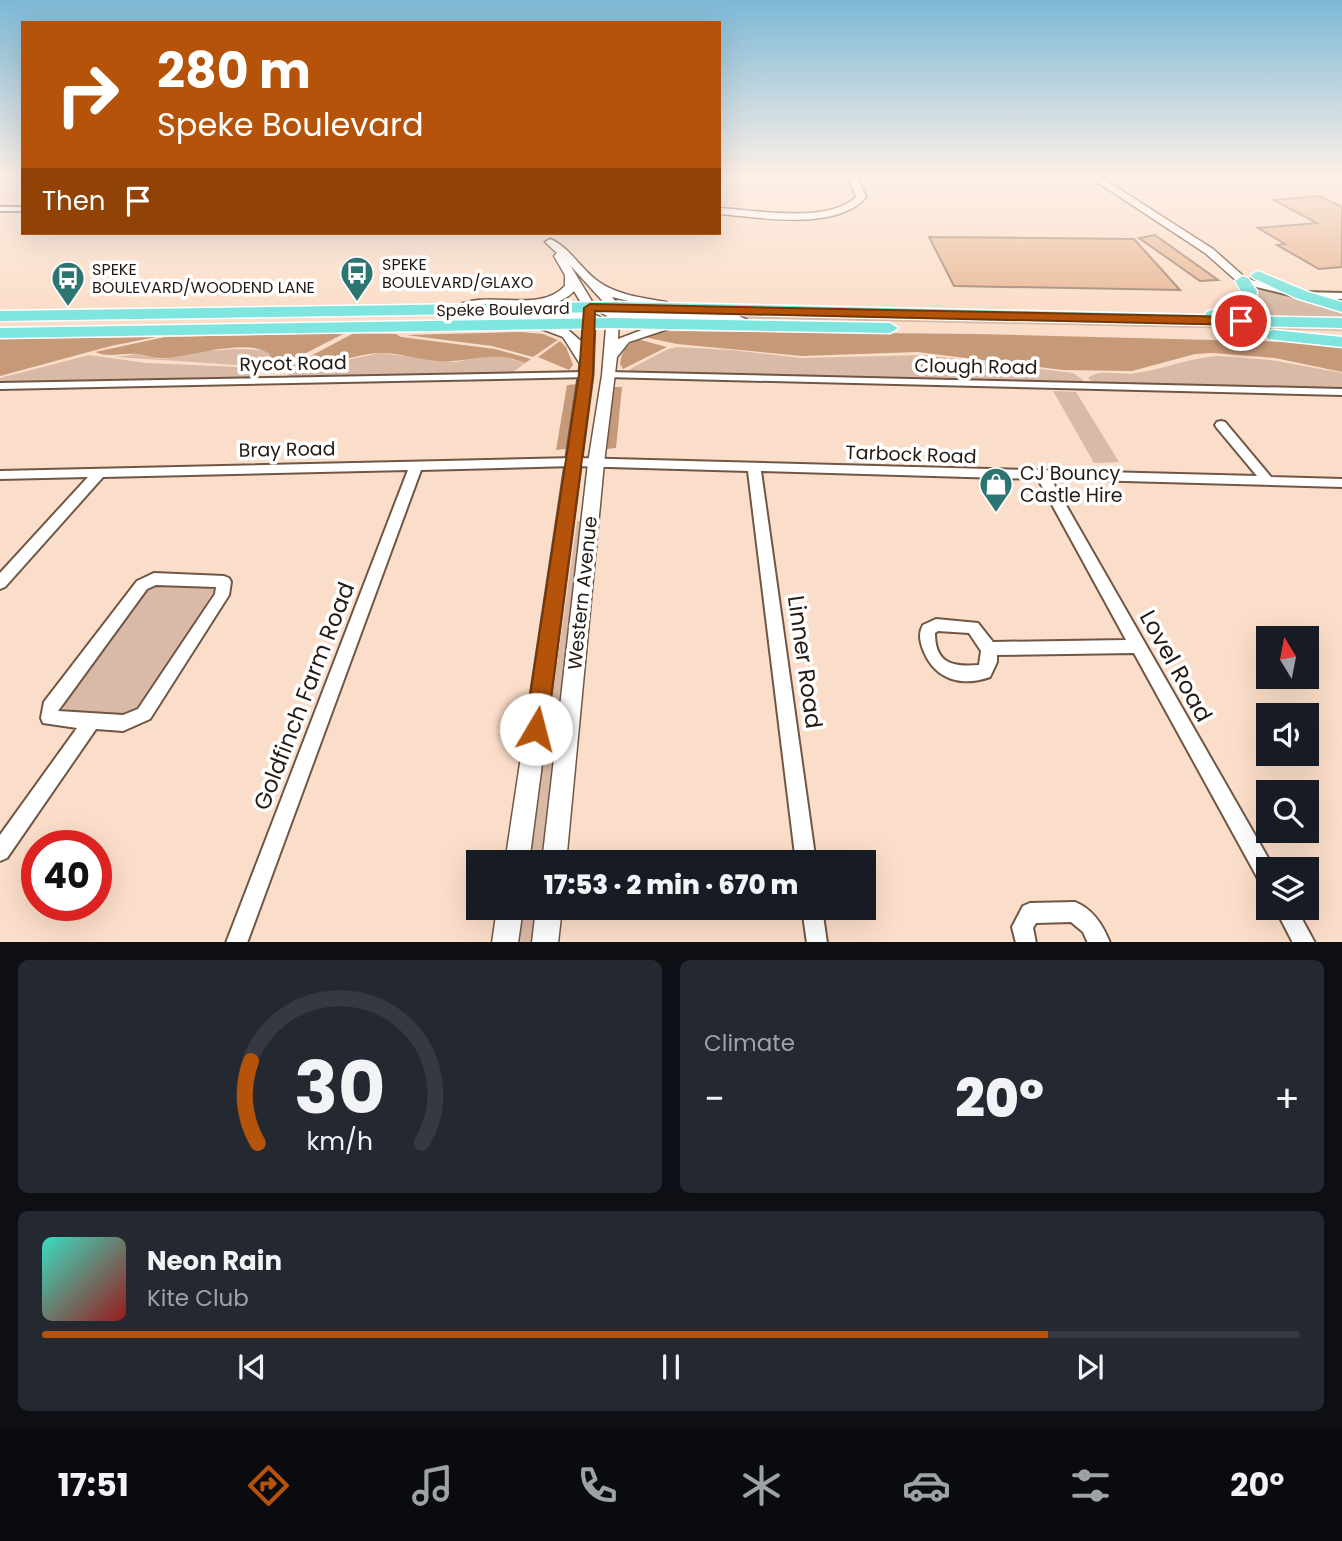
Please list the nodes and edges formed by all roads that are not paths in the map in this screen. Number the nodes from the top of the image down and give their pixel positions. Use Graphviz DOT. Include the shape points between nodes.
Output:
graph roads {
  1 [pos="1161,220"];
  2 [pos="547,237"];
  3 [pos="575,272"];
  4 [pos="1251,278"];
  5 [pos="1342,294"];
  6 [pos="1302,295"];
  7 [pos="1342,307"];
  8 [pos="458,309"];
  9 [pos="683,309"];
  10 [pos="614,315"];
  11 [pos="589,316"];
  12 [pos="1191,320"];
  13 [pos="1,321"];
  14 [pos="1342,323"];
  15 [pos="532,324"];
  16 [pos="672,324"];
  17 [pos="755,326"];
  18 [pos="1274,335"];
  19 [pos="1342,336"];
  20 [pos="1342,342"];
  21 [pos="610,366"];
  22 [pos="586,370"];
  23 [pos="0,386"];
  24 [pos="1342,391"];
  25 [pos="1221,425"];
  26 [pos="574,462"];
  27 [pos="596,463"];
  28 [pos="416,466"];
  29 [pos="754,468"];
  30 [pos="99,473"];
  31 [pos="0,475"];
  32 [pos="1042,475"];
  33 [pos="1267,480"];
  34 [pos="1342,482"];
  35 [pos="0,583"];
  36 [pos="1136,646"];
  37 [pos="989,649"];
  38 [pos="91,722"];
  39 [pos="519,850"];
  40 [pos="555,850"];
  41 [pos="804,850"];
  42 [pos="0,851"];
  43 [pos="1256,857"];
  44 [pos="508,920"];
  45 [pos="548,920"];
  46 [pos="814,920"];
  47 [pos="1292,920"];
  48 [pos="236,942"];
  49 [pos="505,942"];
  50 [pos="545,942"];
  51 [pos="817,942"];
  52 [pos="1026,942"];
  53 [pos="1099,942"];
  54 [pos="1304,942"];
  1 -- 4 [label="street"];
  2 -- 3 [label="street"];
  3 -- 8 [label="street" via="571,287 559,297"];
  3 -- 9 [label="street" via="620,297"];
  3 -- 10 [label="street"];
  3 -- 11 [label="street"];
  4 -- 5 [label="street"];
  4 -- 6 [label="highway"];
  4 -- 12 [label="highway" via="1248,302 1228,312"];
  5 -- 6 [label="street"];
  6 -- 7 [label="highway"];
  8 -- 11 [label="highway, Speke Boulevard"];
  8 -- 13 [label="highway, Speke Boulevard"];
  9 -- 10 [label="highway, Speke Boulevard"];
  9 -- 12 [label="highway, Speke Boulevard"];
  10 -- 11 [label="highway, Speke Boulevard"];
  10 -- 16 [label="highway, Speke Boulevard"];
  10 -- 17 [label="street" via="739,320"];
  10 -- 21 [label="street, Western Avenue"];
  11 -- 15 [label="highway, Speke Boulevard"];
  11 -- 22 [label="street, Western Avenue"];
  12 -- 14 [label="highway, Speke Boulevard"];
  13 -- 15 [label="highway, Speke Boulevard" via="174,328"];
  15 -- 22 [label="street" via="562,330 575,339"];
  16 -- 17 [label="highway, Speke Boulevard"];
  16 -- 21 [label="street" via="625,339"];
  17 -- 18 [label="highway, Speke Boulevard"];
  18 -- 19 [label="highway, Speke Boulevard"];
  18 -- 20 [label="highway"];
  21 -- 24 [label="street, Clough Road"];
  21 -- 27 [label="street, Western Avenue"];
  22 -- 23 [label="street, Rycot Road"];
  22 -- 26 [label="street, Western Avenue"];
  25 -- 33 [label="street"];
  26 -- 27 [label="street, Tarbock Road"];
  26 -- 28 [label="street, Bray Road"];
  26 -- 39 [label="street, Western Avenue"];
  27 -- 29 [label="street, Tarbock Road"];
  27 -- 40 [label="street, Western Avenue"];
  28 -- 30 [label="street, Bray Road"];
  28 -- 48 [label="street, Goldfinch Farm Road"];
  29 -- 32 [label="street, Tarbock Road"];
  29 -- 41 [label="street, Linner Road"];
  30 -- 31 [label="street, Bray Road"];
  30 -- 35 [label="street"];
  32 -- 33 [label="street, Tarbock Road"];
  32 -- 36 [label="street, Lovel Road"];
  33 -- 34 [label="street, Tarbock Road"];
  36 -- 37 [label="street"];
  36 -- 43 [label="street, Lovel Road"];
  38 -- 38 [label="street" via="49,718 50,708 142,585 154,579 224,582 222,595 144,714 123,723"];
  38 -- 42 [label="street"];
  44 -- 49 [label="street"];
  45 -- 50 [label="street"];
  46 -- 51 [label="street"];
  47 -- 54 [label="street"];
  52 -- 53 [label="street" via="1022,927 1030,913 1075,912"];
}
